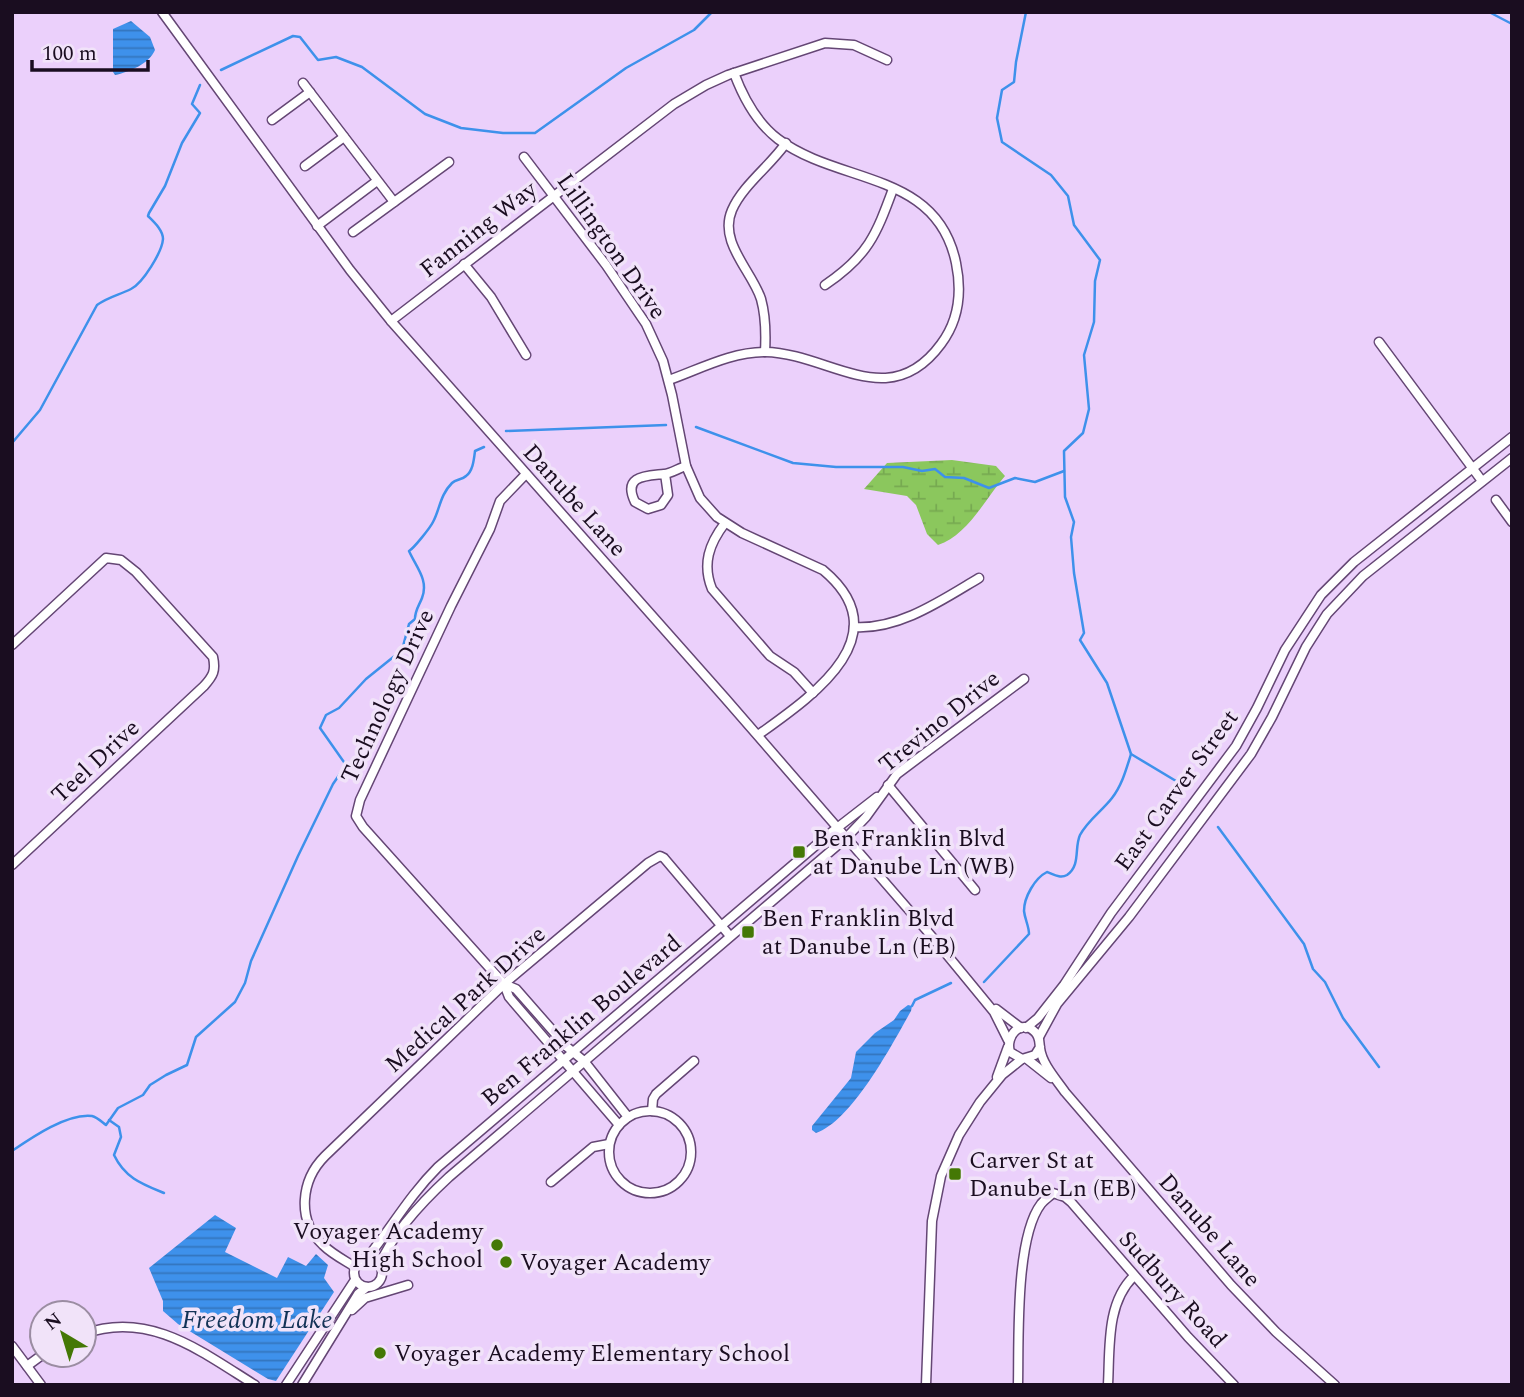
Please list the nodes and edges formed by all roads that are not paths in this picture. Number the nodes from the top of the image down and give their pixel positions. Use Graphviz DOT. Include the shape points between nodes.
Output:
graph roads {
  1 [pos="162,12"];
  2 [pos="887,60"];
  3 [pos="734,73"];
  4 [pos="303,83"];
  5 [pos="310,92"];
  6 [pos="272,120"];
  7 [pos="344,137"];
  8 [pos="786,143"];
  9 [pos="524,157"];
  10 [pos="449,162"];
  11 [pos="305,166"];
  12 [pos="377,181"];
  13 [pos="893,189"];
  14 [pos="554,195"];
  15 [pos="394,202"];
  16 [pos="317,226"];
  17 [pos="353,232"];
  18 [pos="464,264"];
  19 [pos="825,285"];
  20 [pos="391,321"];
  21 [pos="1379,342"];
  22 [pos="765,352"];
  23 [pos="526,355"];
  24 [pos="669,380"];
  25 [pos="1512,436"];
  26 [pos="1512,458"];
  27 [pos="685,466"];
  28 [pos="1472,467"];
  29 [pos="526,474"];
  30 [pos="665,474"];
  31 [pos="1482,481"];
  32 [pos="1496,500"];
  33 [pos="1512,522"];
  34 [pos="725,523"];
  35 [pos="979,578"];
  36 [pos="854,627"];
  37 [pos="12,645"];
  38 [pos="1024,678"];
  39 [pos="813,693"];
  40 [pos="758,735"];
  41 [pos="888,785"];
  42 [pos="880,795"];
  43 [pos="837,827"];
  44 [pos="846,838"];
  45 [pos="12,865"];
  46 [pos="975,890"];
  47 [pos="721,926"];
  48 [pos="730,936"];
  49 [pos="505,985"];
  50 [pos="981,995"];
  51 [pos="1023,1028"];
  52 [pos="1039,1037"];
  53 [pos="1008,1044"];
  54 [pos="1040,1047"];
  55 [pos="573,1052"];
  56 [pos="1024,1059"];
  57 [pos="564,1060"];
  58 [pos="584,1061"];
  59 [pos="694,1061"];
  60 [pos="572,1071"];
  61 [pos="992,1086"];
  62 [pos="1065,1092"];
  63 [pos="652,1111"];
  64 [pos="628,1117"];
  65 [pos="619,1125"];
  66 [pos="609,1144"];
  67 [pos="551,1182"];
  68 [pos="367,1258"];
  69 [pos="380,1264"];
  70 [pos="355,1267"];
  71 [pos="1135,1276"];
  72 [pos="355,1280"];
  73 [pos="408,1285"];
  74 [pos="366,1287"];
  75 [pos="343,1319"];
  76 [pos="98,1331"];
  77 [pos="12,1346"];
  78 [pos="27,1366"];
  79 [pos="41,1385"];
  80 [pos="254,1385"];
  81 [pos="286,1385"];
  82 [pos="302,1385"];
  83 [pos="926,1385"];
  84 [pos="1018,1385"];
  85 [pos="1108,1385"];
  86 [pos="1234,1385"];
  87 [pos="1335,1385"];
  1 -- 16 [label="street, Danube Lane"];
  2 -- 3 [label="street, Fanning Way" via="854,45 825,43"];
  3 -- 8 [label="street" via="749,106 770,132"];
  3 -- 14 [label="street, Fanning Way" via="674,104"];
  4 -- 5 [label="street"];
  5 -- 6 [label="street"];
  5 -- 7 [label="street"];
  7 -- 11 [label="street"];
  7 -- 12 [label="street"];
  8 -- 13 [label="street"];
  8 -- 22 [label="street" via="740,197 729,221 736,253 760,296"];
  9 -- 14 [label="street, Lillington Drive"];
  10 -- 15 [label="street"];
  12 -- 15 [label="street"];
  12 -- 16 [label="street"];
  13 -- 19 [label="street" via="872,241 853,264"];
  13 -- 22 [label="street" via="928,208 945,229 953,250 959,300 941,345 917,367 876,378"];
  14 -- 18 [label="street, Fanning Way"];
  14 -- 24 [label="street, Lillington Drive" via="638,310"];
  15 -- 17 [label="street"];
  16 -- 20 [label="street, Danube Lane"];
  18 -- 20 [label="street, Fanning Way"];
  18 -- 23 [label="street"];
  20 -- 29 [label="street, Danube Lane"];
  21 -- 28 [label="street"];
  22 -- 24 [label="street" via="722,360"];
  24 -- 27 [label="street, Lillington Drive"];
  25 -- 28 [label="street, East Carver Street"];
  26 -- 31 [label="street, East Carver Street"];
  27 -- 30 [label="street"];
  27 -- 34 [label="street, Lillington Drive" via="700,498"];
  28 -- 31 [label="street"];
  28 -- 51 [label="street, East Carver Street" via="1354,562 1321,595 1284,650 1236,746 1111,913 1064,985 1038,1018"];
  29 -- 40 [label="street, Danube Lane"];
  29 -- 49 [label="street, Technology Drive" via="500,501 356,816"];
  30 -- 30 [label="street" via="666,500 655,508 641,507 633,496 635,481 647,474"];
  31 -- 52 [label="street, East Carver Street" via="1363,576 1327,614 1251,754 1129,917 1057,1004"];
  32 -- 33 [label="street"];
  34 -- 36 [label="street, Lillington Drive" via="823,569 848,601"];
  34 -- 39 [label="street" via="706,562 712,589 770,656 794,672"];
  35 -- 36 [label="street" via="907,617"];
  36 -- 39 [label="street" via="844,661"];
  37 -- 45 [label="street, Teel Drive" via="106,558 121,560 213,657 214,676"];
  38 -- 41 [label="street, Trevino Drive" via="918,756"];
  39 -- 40 [label="street"];
  40 -- 43 [label="street, Danube Lane"];
  41 -- 42 [label="street, Trevino Drive"];
  41 -- 46 [label="street"];
  42 -- 43 [label="street, Trevino Drive"];
  42 -- 44 [label="street, Trevino Drive"];
  43 -- 44 [label="street, Danube Lane"];
  43 -- 47 [label="street, Ben Franklin Boulevard"];
  44 -- 48 [label="street, Ben Franklin Boulevard"];
  44 -- 50 [label="street, Danube Lane"];
  47 -- 48 [label="street, Medical Park Drive"];
  47 -- 49 [label="street, Medical Park Drive" via="660,856"];
  47 -- 55 [label="street, Ben Franklin Boulevard"];
  48 -- 58 [label="street, Ben Franklin Boulevard"];
  49 -- 55 [label="street, Technology Drive" via="516,989"];
  49 -- 57 [label="street, Technology Drive" via="509,997"];
  49 -- 70 [label="street, Medical Park Drive" via="311,1174 304,1198 309,1224 321,1243"];
  50 -- 51 [label="street, Danube Lane"];
  50 -- 53 [label="street, Danube Lane" via="1002,1024"];
  51 -- 52 [label="street"];
  51 -- 53 [label="street" via="1013,1032"];
  52 -- 54 [label="street"];
  53 -- 56 [label="street" via="1013,1055"];
  53 -- 61 [label="street"];
  54 -- 56 [label="street"];
  54 -- 62 [label="street, Danube Lane"];
  55 -- 57 [label="street, Ben Franklin Boulevard"];
  55 -- 58 [label="street, Technology Drive"];
  56 -- 61 [label="street"];
  56 -- 62 [label="street, Danube Lane"];
  57 -- 60 [label="street, Technology Drive"];
  57 -- 68 [label="street, Ben Franklin Boulevard" via="423,1182"];
  58 -- 60 [label="street, Ben Franklin Boulevard"];
  58 -- 64 [label="street, Technology Drive"];
  59 -- 63 [label="street" via="656,1094"];
  60 -- 65 [label="street, Technology Drive"];
  60 -- 69 [label="street, Ben Franklin Boulevard" via="432,1192"];
  61 -- 83 [label="street" via="959,1135 937,1192"];
  62 -- 87 [label="street, Danube Lane" via="1231,1285"];
  63 -- 64 [label="street"];
  63 -- 66 [label="street" via="678,1121 688,1137 691,1156 679,1181 663,1191 634,1191 613,1172"];
  64 -- 65 [label="street"];
  65 -- 66 [label="street"];
  66 -- 67 [label="street" via="593,1147"];
  68 -- 69 [label="street"];
  68 -- 70 [label="street"];
  69 -- 74 [label="street" via="382,1278"];
  70 -- 72 [label="street"];
  71 -- 84 [label="street, Sudbury Road" via="1066,1197 1053,1193 1041,1203 1023,1256"];
  71 -- 85 [label="street" via="1122,1289 1116,1306"];
  71 -- 86 [label="street, Sudbury Road"];
  72 -- 74 [label="street"];
  72 -- 81 [label="street"];
  73 -- 75 [label="street" via="365,1298"];
  74 -- 75 [label="street"];
  75 -- 82 [label="street"];
  76 -- 80 [label="street" via="125,1326 159,1331 199,1349"];
  77 -- 78 [label="street"];
  78 -- 79 [label="street"];
}
